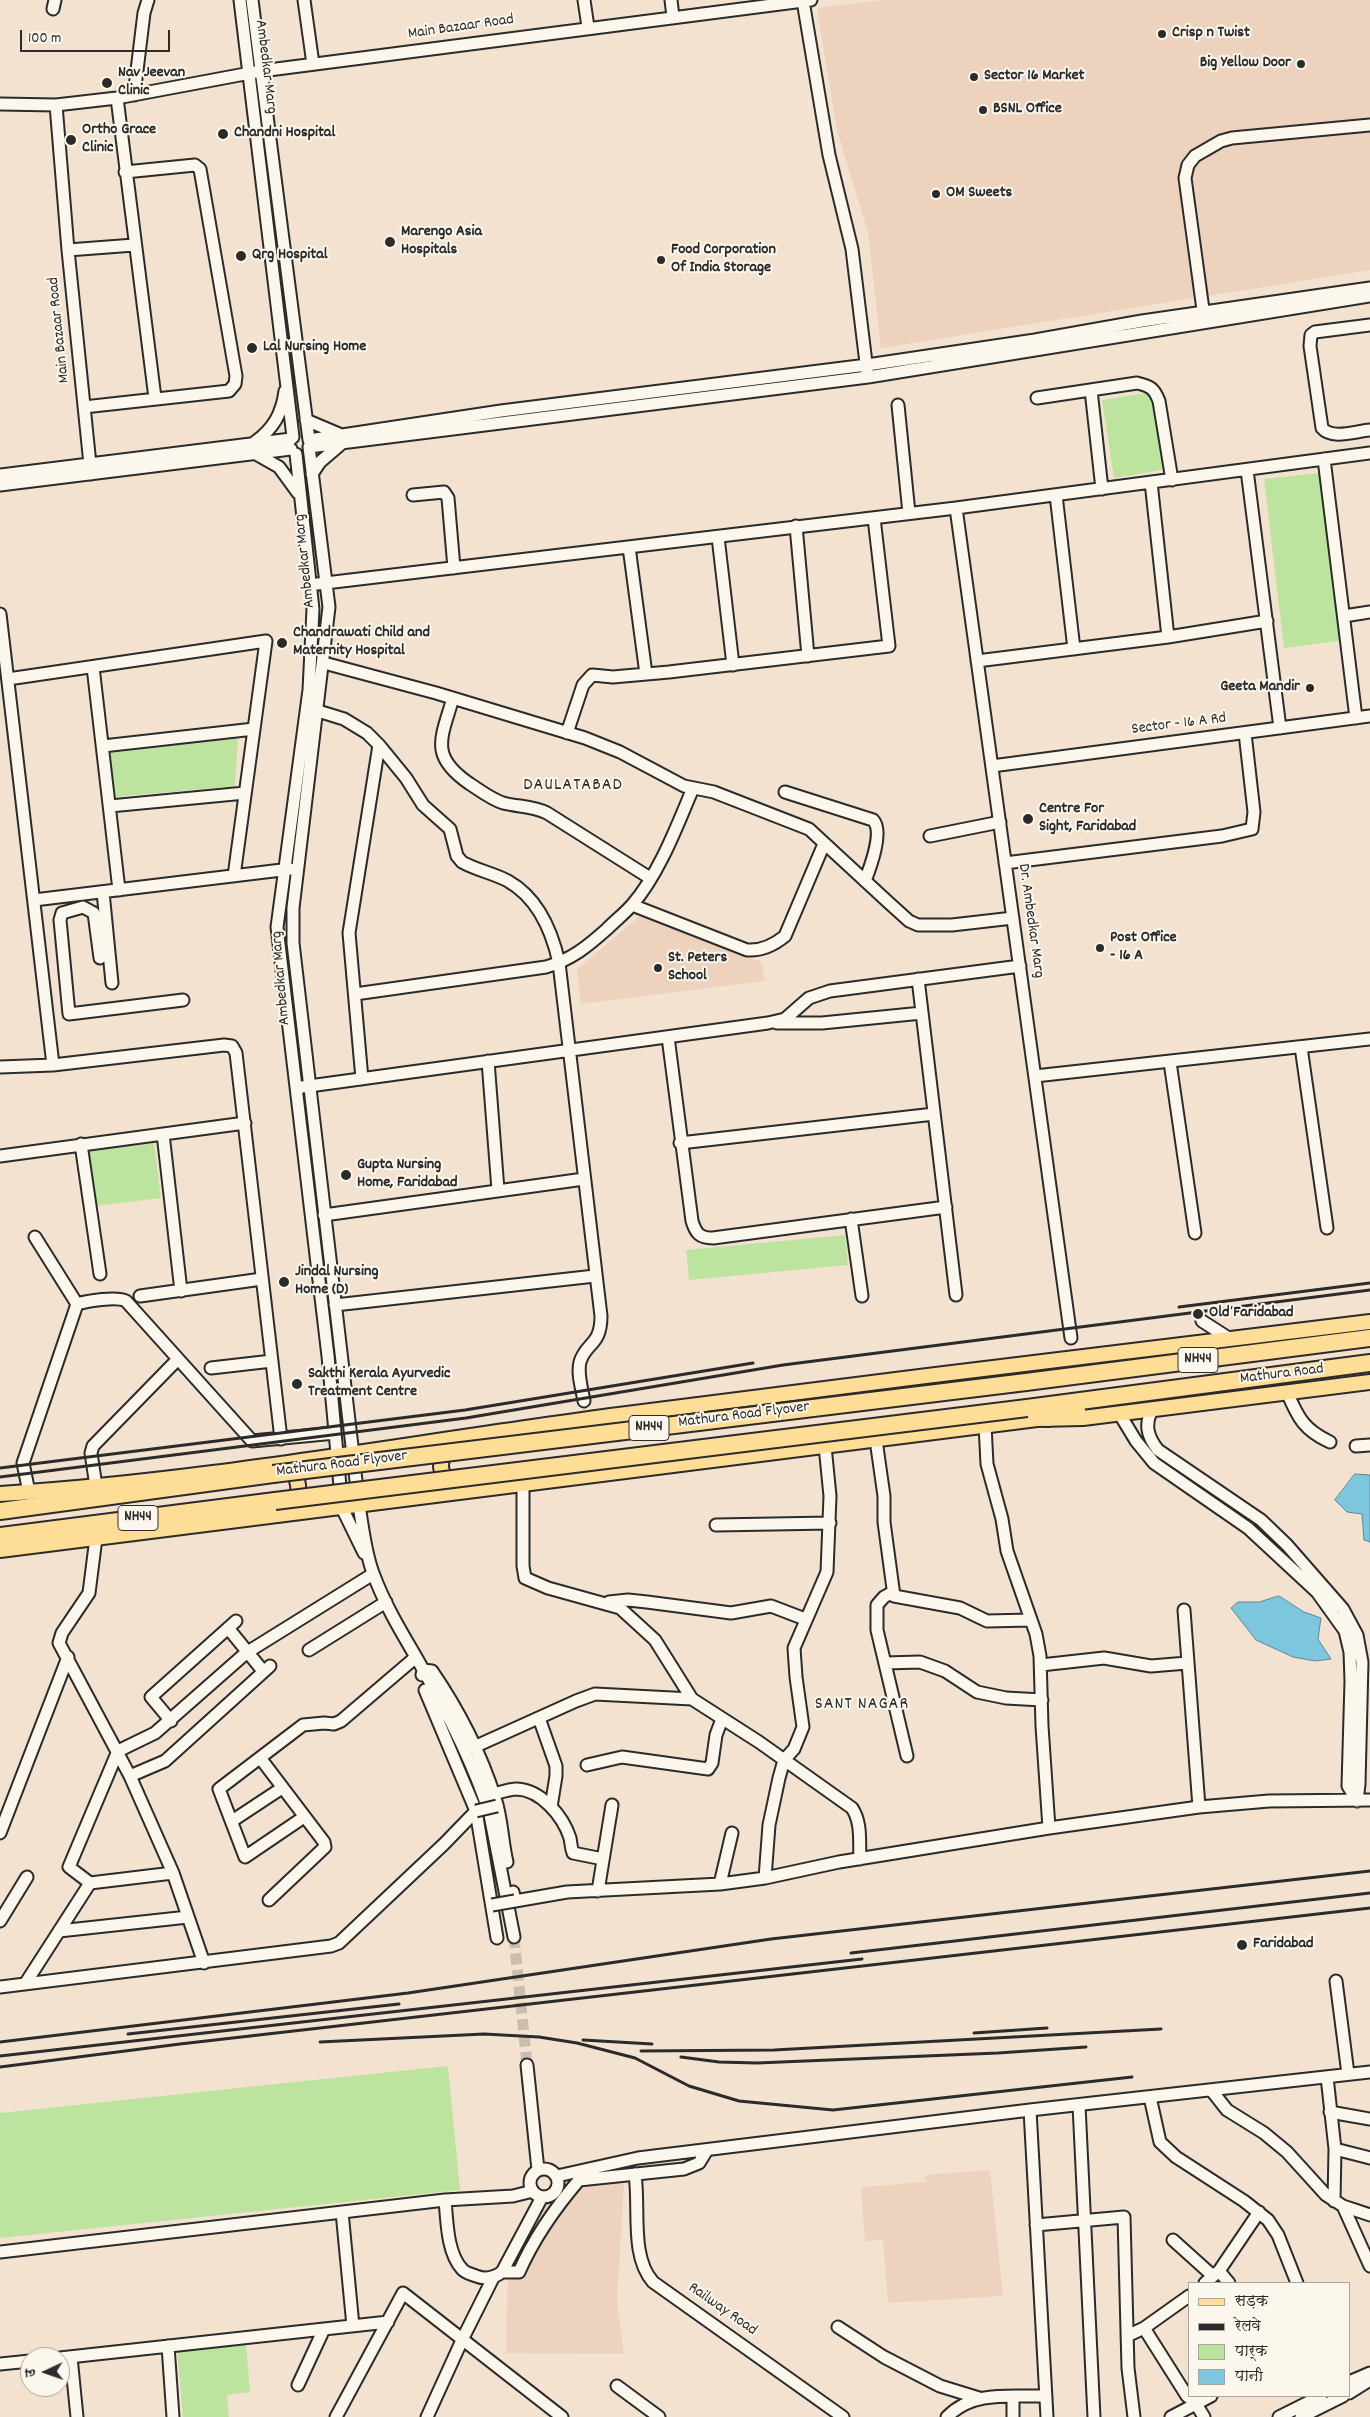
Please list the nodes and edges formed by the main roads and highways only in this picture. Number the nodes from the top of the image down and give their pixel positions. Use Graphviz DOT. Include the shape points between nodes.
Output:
graph roads {
  1 [pos="1370,1322"];
  2 [pos="1370,1338"];
  3 [pos="1370,1363"];
  4 [pos="1370,1382"];
  5 [pos="1135,1394"];
  6 [pos="1047,1418"];
  7 [pos="451,1439"];
  8 [pos="337,1453"];
  9 [pos="279,1463"];
  10 [pos="218,1471"];
  11 [pos="0,1494"];
  12 [pos="457,1494"];
  13 [pos="0,1511"];
  14 [pos="285,1515"];
  15 [pos="0,1536"];
  16 [pos="0,1550"];
  1 -- 7 [label="main road" via="618,1415"];
  2 -- 13 [label="highway, Mathura Road Flyover / NH44, bridge"];
  3 -- 5 [label="highway, Mathura Road / NH44"];
  4 -- 6 [label="main road" via="1083,1418"];
  5 -- 6 [label="highway"];
  5 -- 15 [label="highway, Mathura Road Flyover / NH44, bridge"];
  6 -- 12 [label="main road"];
  7 -- 8 [label="main road"];
  7 -- 12 [label="main road" via="441,1457 440,1467 443,1478"];
  8 -- 9 [label="main road"];
  8 -- 10 [label="main road" via="239,1463"];
  9 -- 10 [label="main road"];
  9 -- 14 [label="main road" via="291,1469 297,1480 294,1504"];
  10 -- 11 [label="main road"];
  12 -- 14 [label="main road"];
  14 -- 16 [label="main road"];
}
